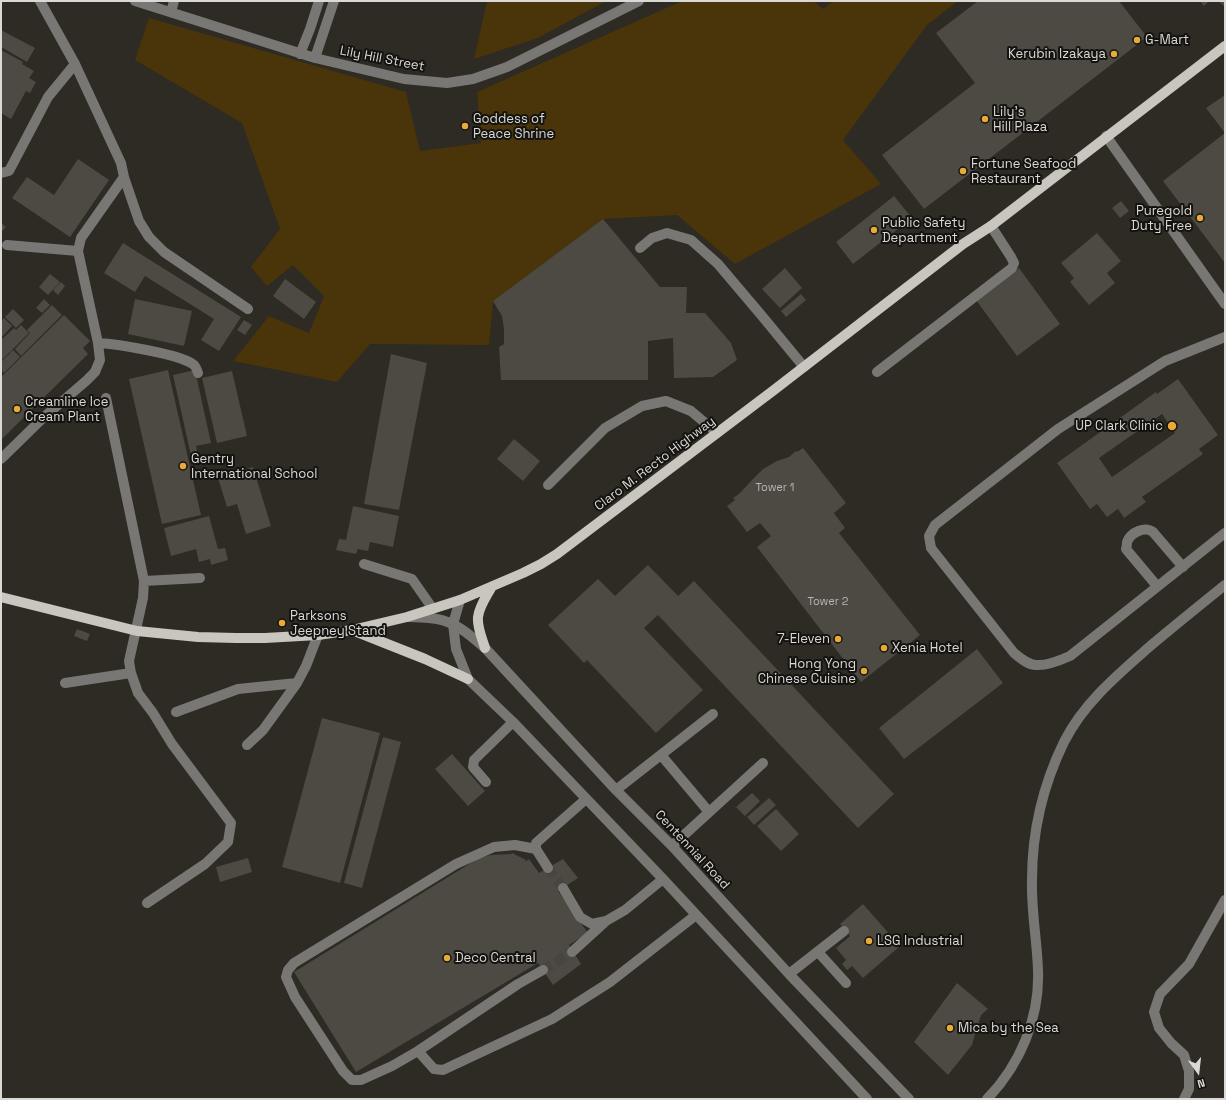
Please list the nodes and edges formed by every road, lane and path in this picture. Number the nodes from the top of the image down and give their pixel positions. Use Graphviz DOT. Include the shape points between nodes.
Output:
graph roads {
  1 [pos="40,1"];
  2 [pos="135,1"];
  3 [pos="174,1"];
  4 [pos="319,1"];
  5 [pos="334,1"];
  6 [pos="639,1"];
  7 [pos="171,12"];
  8 [pos="1225,46"];
  9 [pos="300,54"];
  10 [pos="315,58"];
  11 [pos="75,64"];
  12 [pos="1106,136"];
  13 [pos="1,173"];
  14 [pos="124,177"];
  15 [pos="990,226"];
  16 [pos="7,245"];
  17 [pos="640,248"];
  18 [pos="78,251"];
  19 [pos="1224,302"];
  20 [pos="248,309"];
  21 [pos="1225,337"];
  22 [pos="98,343"];
  23 [pos="804,367"];
  24 [pos="877,372"];
  25 [pos="198,373"];
  26 [pos="106,398"];
  27 [pos="717,433"];
  28 [pos="1,459"];
  29 [pos="548,485"];
  30 [pos="1225,533"];
  31 [pos="364,564"];
  32 [pos="1183,567"];
  33 [pos="200,578"];
  34 [pos="144,581"];
  35 [pos="1225,585"];
  36 [pos="1157,586"];
  37 [pos="491,588"];
  38 [pos="1,597"];
  39 [pos="460,600"];
  40 [pos="433,609"];
  41 [pos="408,616"];
  42 [pos="453,624"];
  43 [pos="352,630"];
  44 [pos="137,631"];
  45 [pos="318,635"];
  46 [pos="485,648"];
  47 [pos="131,673"];
  48 [pos="468,678"];
  49 [pos="65,683"];
  50 [pos="297,683"];
  51 [pos="176,712"];
  52 [pos="713,714"];
  53 [pos="513,722"];
  54 [pos="247,745"];
  55 [pos="661,755"];
  56 [pos="763,763"];
  57 [pos="486,782"];
  58 [pos="616,790"];
  59 [pos="586,799"];
  60 [pos="709,812"];
  61 [pos="672,846"];
  62 [pos="536,850"];
  63 [pos="548,868"];
  64 [pos="664,879"];
  65 [pos="563,888"];
  66 [pos="1225,900"];
  67 [pos="147,904"];
  68 [pos="696,914"];
  69 [pos="606,921"];
  70 [pos="844,931"];
  71 [pos="572,952"];
  72 [pos="818,952"];
  73 [pos="542,970"];
  74 [pos="789,974"];
  75 [pos="846,983"];
  76 [pos="418,1051"];
  77 [pos="867,1099"];
  78 [pos="909,1099"];
  79 [pos="987,1099"];
  80 [pos="1184,1099"];
  1 -- 11 [label="street"];
  2 -- 7 [label="street, Lily Hill Street"];
  3 -- 7 [label="street"];
  4 -- 9 [label="street"];
  5 -- 10 [label="street"];
  6 -- 10 [label="street, Lily Hill Street" via="508,66 473,79 446,83 404,79"];
  7 -- 9 [label="street, Lily Hill Street"];
  8 -- 12 [label="main road, Claro M. Recto Highway"];
  9 -- 10 [label="street, Lily Hill Street"];
  11 -- 13 [label="street" via="48,96 9,171"];
  11 -- 14 [label="street" via="121,164"];
  12 -- 15 [label="main road, Claro M. Recto Highway"];
  12 -- 19 [label="street"];
  14 -- 18 [label="street" via="81,238"];
  14 -- 20 [label="street" via="139,220 149,237 164,252"];
  15 -- 23 [label="main road, Claro M. Recto Highway"];
  15 -- 24 [label="street" via="1011,257 1014,263 1012,268"];
  16 -- 18 [label="street"];
  17 -- 23 [label="street" via="652,238 667,233 691,240 718,264"];
  18 -- 22 [label="street"];
  21 -- 36 [label="street" via="1164,360 1058,429 935,525 929,536 931,548 1014,654 1036,666 1070,656"];
  22 -- 25 [label="street" via="187,360 195,366"];
  22 -- 28 [label="street" via="100,360 95,372"];
  23 -- 27 [label="main road, Claro M. Recto Highway"];
  26 -- 34 [label="street"];
  27 -- 29 [label="street" via="691,411 666,401 642,406 605,428"];
  27 -- 37 [label="main road, Claro M. Recto Highway" via="557,554"];
  30 -- 32 [label="street"];
  31 -- 40 [label="street" via="412,579"];
  32 -- 36 [label="street"];
  32 -- 36 [label="street" via="1149,529 1142,529 1133,534 1126,549"];
  33 -- 34 [label="street"];
  34 -- 44 [label="street"];
  35 -- 79 [label="street" via="1105,686 1090,702 1065,741 1046,788 1033,855 1031,897 1038,971 1037,996 1026,1039 1016,1061 1004,1081"];
  37 -- 39 [label="main road, Claro M. Recto Highway"];
  37 -- 46 [label="main road" via="478,617"];
  38 -- 44 [label="main road, Claro M. Recto Highway"];
  39 -- 40 [label="main road, Claro M. Recto Highway"];
  39 -- 42 [label="street"];
  40 -- 41 [label="main road, Claro M. Recto Highway"];
  41 -- 42 [label="street, Centennial Road" via="438,619"];
  41 -- 43 [label="main road, Claro M. Recto Highway"];
  42 -- 46 [label="street, Centennial Road"];
  42 -- 48 [label="street" via="456,649"];
  43 -- 45 [label="main road, Claro M. Recto Highway"];
  43 -- 48 [label="main road"];
  44 -- 45 [label="main road, Claro M. Recto Highway" via="236,638"];
  44 -- 47 [label="street" via="130,661"];
  45 -- 50 [label="street"];
  46 -- 58 [label="street, Centennial Road"];
  47 -- 49 [label="street"];
  47 -- 67 [label="street" via="138,693 172,744 231,823 228,842 205,864"];
  48 -- 53 [label="street"];
  50 -- 51 [label="street" via="238,689"];
  50 -- 54 [label="street" via="262,730"];
  52 -- 55 [label="street"];
  53 -- 57 [label="street" via="474,760 473,767"];
  53 -- 59 [label="street"];
  55 -- 58 [label="street"];
  55 -- 60 [label="street"];
  56 -- 60 [label="street"];
  58 -- 61 [label="street, Centennial Road"];
  59 -- 62 [label="street" via="536,843"];
  59 -- 64 [label="street"];
  60 -- 61 [label="street"];
  61 -- 74 [label="street, Centennial Road"];
  62 -- 63 [label="street"];
  62 -- 76 [label="street" via="515,845 494,847 456,864 294,963 288,970 286,977 295,996 343,1071 352,1080 361,1080"];
  64 -- 68 [label="street"];
  64 -- 69 [label="street" via="625,910"];
  65 -- 69 [label="street" via="580,916 592,924"];
  66 -- 80 [label="street" via="1189,964 1160,994 1154,1012 1159,1028 1184,1055 1188,1066 1188,1089"];
  68 -- 76 [label="street" via="610,982 552,1019 443,1070 434,1069"];
  68 -- 77 [label="street"];
  69 -- 71 [label="street"];
  70 -- 72 [label="street"];
  72 -- 74 [label="street"];
  72 -- 75 [label="street"];
  73 -- 76 [label="street"];
  74 -- 78 [label="street, Centennial Road"];
}
